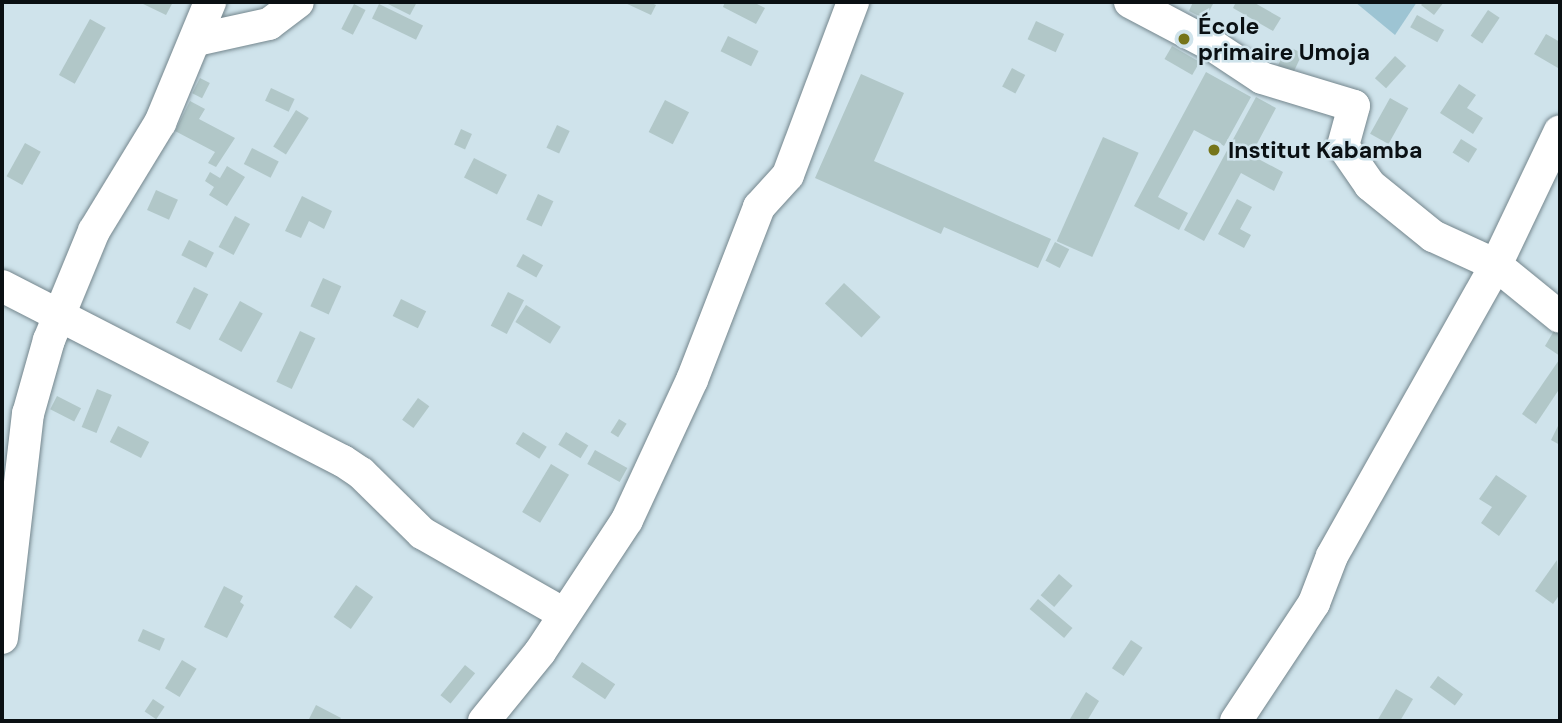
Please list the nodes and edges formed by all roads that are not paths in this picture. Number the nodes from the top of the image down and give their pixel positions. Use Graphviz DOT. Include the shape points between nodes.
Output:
graph roads {
  1 [pos="210,2"];
  2 [pos="298,2"];
  3 [pos="853,2"];
  4 [pos="1130,2"];
  5 [pos="196,40"];
  6 [pos="1560,131"];
  7 [pos="1496,265"];
  8 [pos="2,286"];
  9 [pos="58,317"];
  10 [pos="1560,317"];
  11 [pos="14,446"];
  12 [pos="564,614"];
  13 [pos="2,638"];
  14 [pos="484,721"];
  15 [pos="1236,721"];
  1 -- 5 [label="street"];
  2 -- 5 [label="street" via="268,24"];
  3 -- 12 [label="street" via="788,175 759,206 692,380 632,508"];
  4 -- 7 [label="street" via="1216,47 1262,78 1354,106 1343,146 1370,185 1433,236"];
  5 -- 9 [label="street" via="160,123 94,231"];
  6 -- 7 [label="street"];
  7 -- 10 [label="street"];
  7 -- 15 [label="street" via="1396,449 1354,514 1314,603"];
  8 -- 9 [label="street"];
  9 -- 11 [label="street"];
  9 -- 12 [label="street" via="343,461 422,533"];
  11 -- 13 [label="street"];
  12 -- 14 [label="street"];
}
